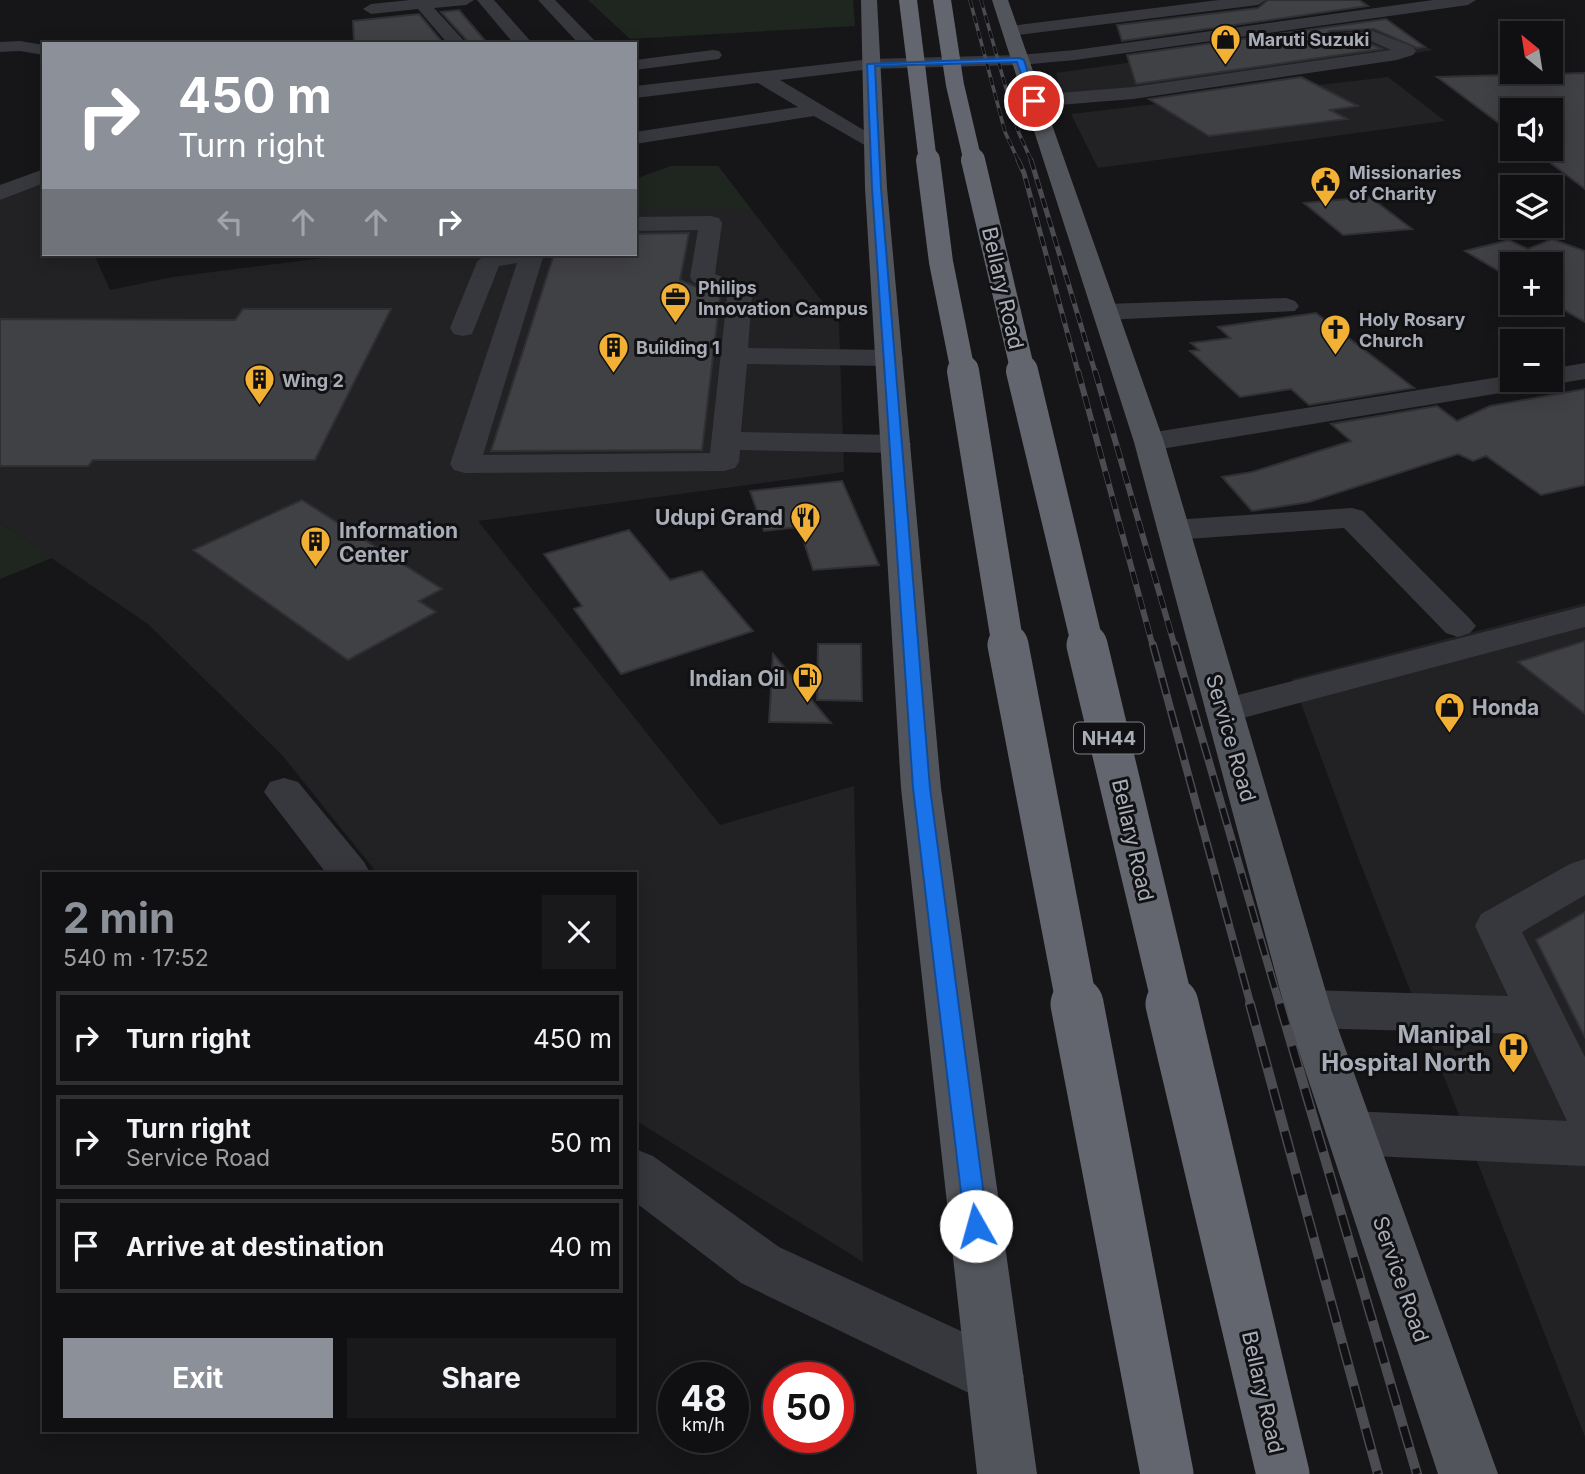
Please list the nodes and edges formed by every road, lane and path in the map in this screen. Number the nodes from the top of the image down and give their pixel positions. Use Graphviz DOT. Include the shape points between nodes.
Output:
graph roads {
  1 [pos="466,0"];
  2 [pos="485,0"];
  3 [pos="546,0"];
  4 [pos="869,0"];
  5 [pos="908,0"];
  6 [pos="942,0"];
  7 [pos="1258,0"];
  8 [pos="1468,0"];
  9 [pos="420,2"];
  10 [pos="1290,5"];
  11 [pos="371,9"];
  12 [pos="1008,13"];
  13 [pos="1323,20"];
  14 [pos="1312,41"];
  15 [pos="456,42"];
  16 [pos="522,42"];
  17 [pos="587,42"];
  18 [pos="0,47"];
  19 [pos="42,50"];
  20 [pos="863,51"];
  21 [pos="730,53"];
  22 [pos="1204,55"];
  23 [pos="637,65"];
  24 [pos="760,76"];
  25 [pos="1036,78"];
  26 [pos="637,92"];
  27 [pos="817,110"];
  28 [pos="637,138"];
  29 [pos="874,145"];
  30 [pos="42,176"];
  31 [pos="0,193"];
  32 [pos="637,215"];
  33 [pos="711,223"];
  34 [pos="637,224"];
  35 [pos="506,256"];
  36 [pos="532,256"];
  37 [pos="1286,306"];
  38 [pos="1105,313"];
  39 [pos="463,328"];
  40 [pos="734,356"];
  41 [pos="890,358"];
  42 [pos="1585,371"];
  43 [pos="1563,375"];
  44 [pos="1500,385"];
  45 [pos="1149,442"];
  46 [pos="896,444"];
  47 [pos="725,452"];
  48 [pos="505,485"];
  49 [pos="1173,530"];
  50 [pos="1585,616"];
  51 [pos="1458,626"];
  52 [pos="1224,711"];
  53 [pos="284,792"];
  54 [pos="348,872"];
  55 [pos="1585,875"];
  56 [pos="1308,1009"];
  57 [pos="1540,1016"];
  58 [pos="1585,1107"];
  59 [pos="1350,1133"];
  60 [pos="1585,1144"];
  61 [pos="637,1173"];
  62 [pos="995,1376"];
  63 [pos="1007,1474"];
  64 [pos="1167,1474"];
  65 [pos="1283,1474"];
  66 [pos="1468,1474"];
  1 -- 9 [label="street"];
  2 -- 16 [label="street"];
  3 -- 17 [label="street"];
  4 -- 20 [label="main road"];
  5 -- 64 [label="highway, bridge" via="941,262 968,396 1003,622"];
  6 -- 65 [label="highway, Bellary Road / NH44, bridge" via="954,85"];
  7 -- 12 [label="street"];
  8 -- 13 [label="street"];
  9 -- 11 [label="street"];
  9 -- 15 [label="street"];
  10 -- 13 [label="street"];
  12 -- 25 [label="main road, Service Road"];
  13 -- 25 [label="street"];
  14 -- 25 [label="street" via="1364,35 1407,51 1146,92"];
  18 -- 19 [label="street"];
  20 -- 24 [label="street"];
  20 -- 25 [label="street"];
  20 -- 29 [label="main road"];
  21 -- 23 [label="street"];
  22 -- 25 [label="street"];
  24 -- 26 [label="street"];
  24 -- 27 [label="street"];
  25 -- 38 [label="main road, Service Road"];
  27 -- 28 [label="street"];
  27 -- 29 [label="street"];
  29 -- 41 [label="main road"];
  30 -- 31 [label="street"];
  32 -- 33 [label="street" via="705,215 712,217"];
  33 -- 34 [label="street"];
  33 -- 40 [label="street" via="702,277 740,294"];
  35 -- 39 [label="street" via="489,262"];
  36 -- 47 [label="street" via="464,464"];
  37 -- 38 [label="street"];
  38 -- 45 [label="main road, Service Road"];
  40 -- 41 [label="street"];
  40 -- 47 [label="street"];
  41 -- 46 [label="main road"];
  42 -- 43 [label="street"];
  44 -- 45 [label="street"];
  45 -- 49 [label="main road, Service Road"];
  46 -- 47 [label="street"];
  46 -- 62 [label="main road" via="922,788"];
  47 -- 48 [label="street" via="694,476 656,484"];
  49 -- 51 [label="street" via="1352,517"];
  49 -- 52 [label="main road, Service Road"];
  50 -- 52 [label="street"];
  52 -- 56 [label="main road, Service Road"];
  53 -- 54 [label="street"];
  55 -- 57 [label="street" via="1497,926"];
  56 -- 57 [label="street"];
  56 -- 59 [label="main road, Service Road"];
  57 -- 58 [label="street"];
  59 -- 60 [label="street"];
  59 -- 66 [label="main road, Service Road"];
  61 -- 62 [label="street" via="760,1265"];
  62 -- 63 [label="main road"];
}
